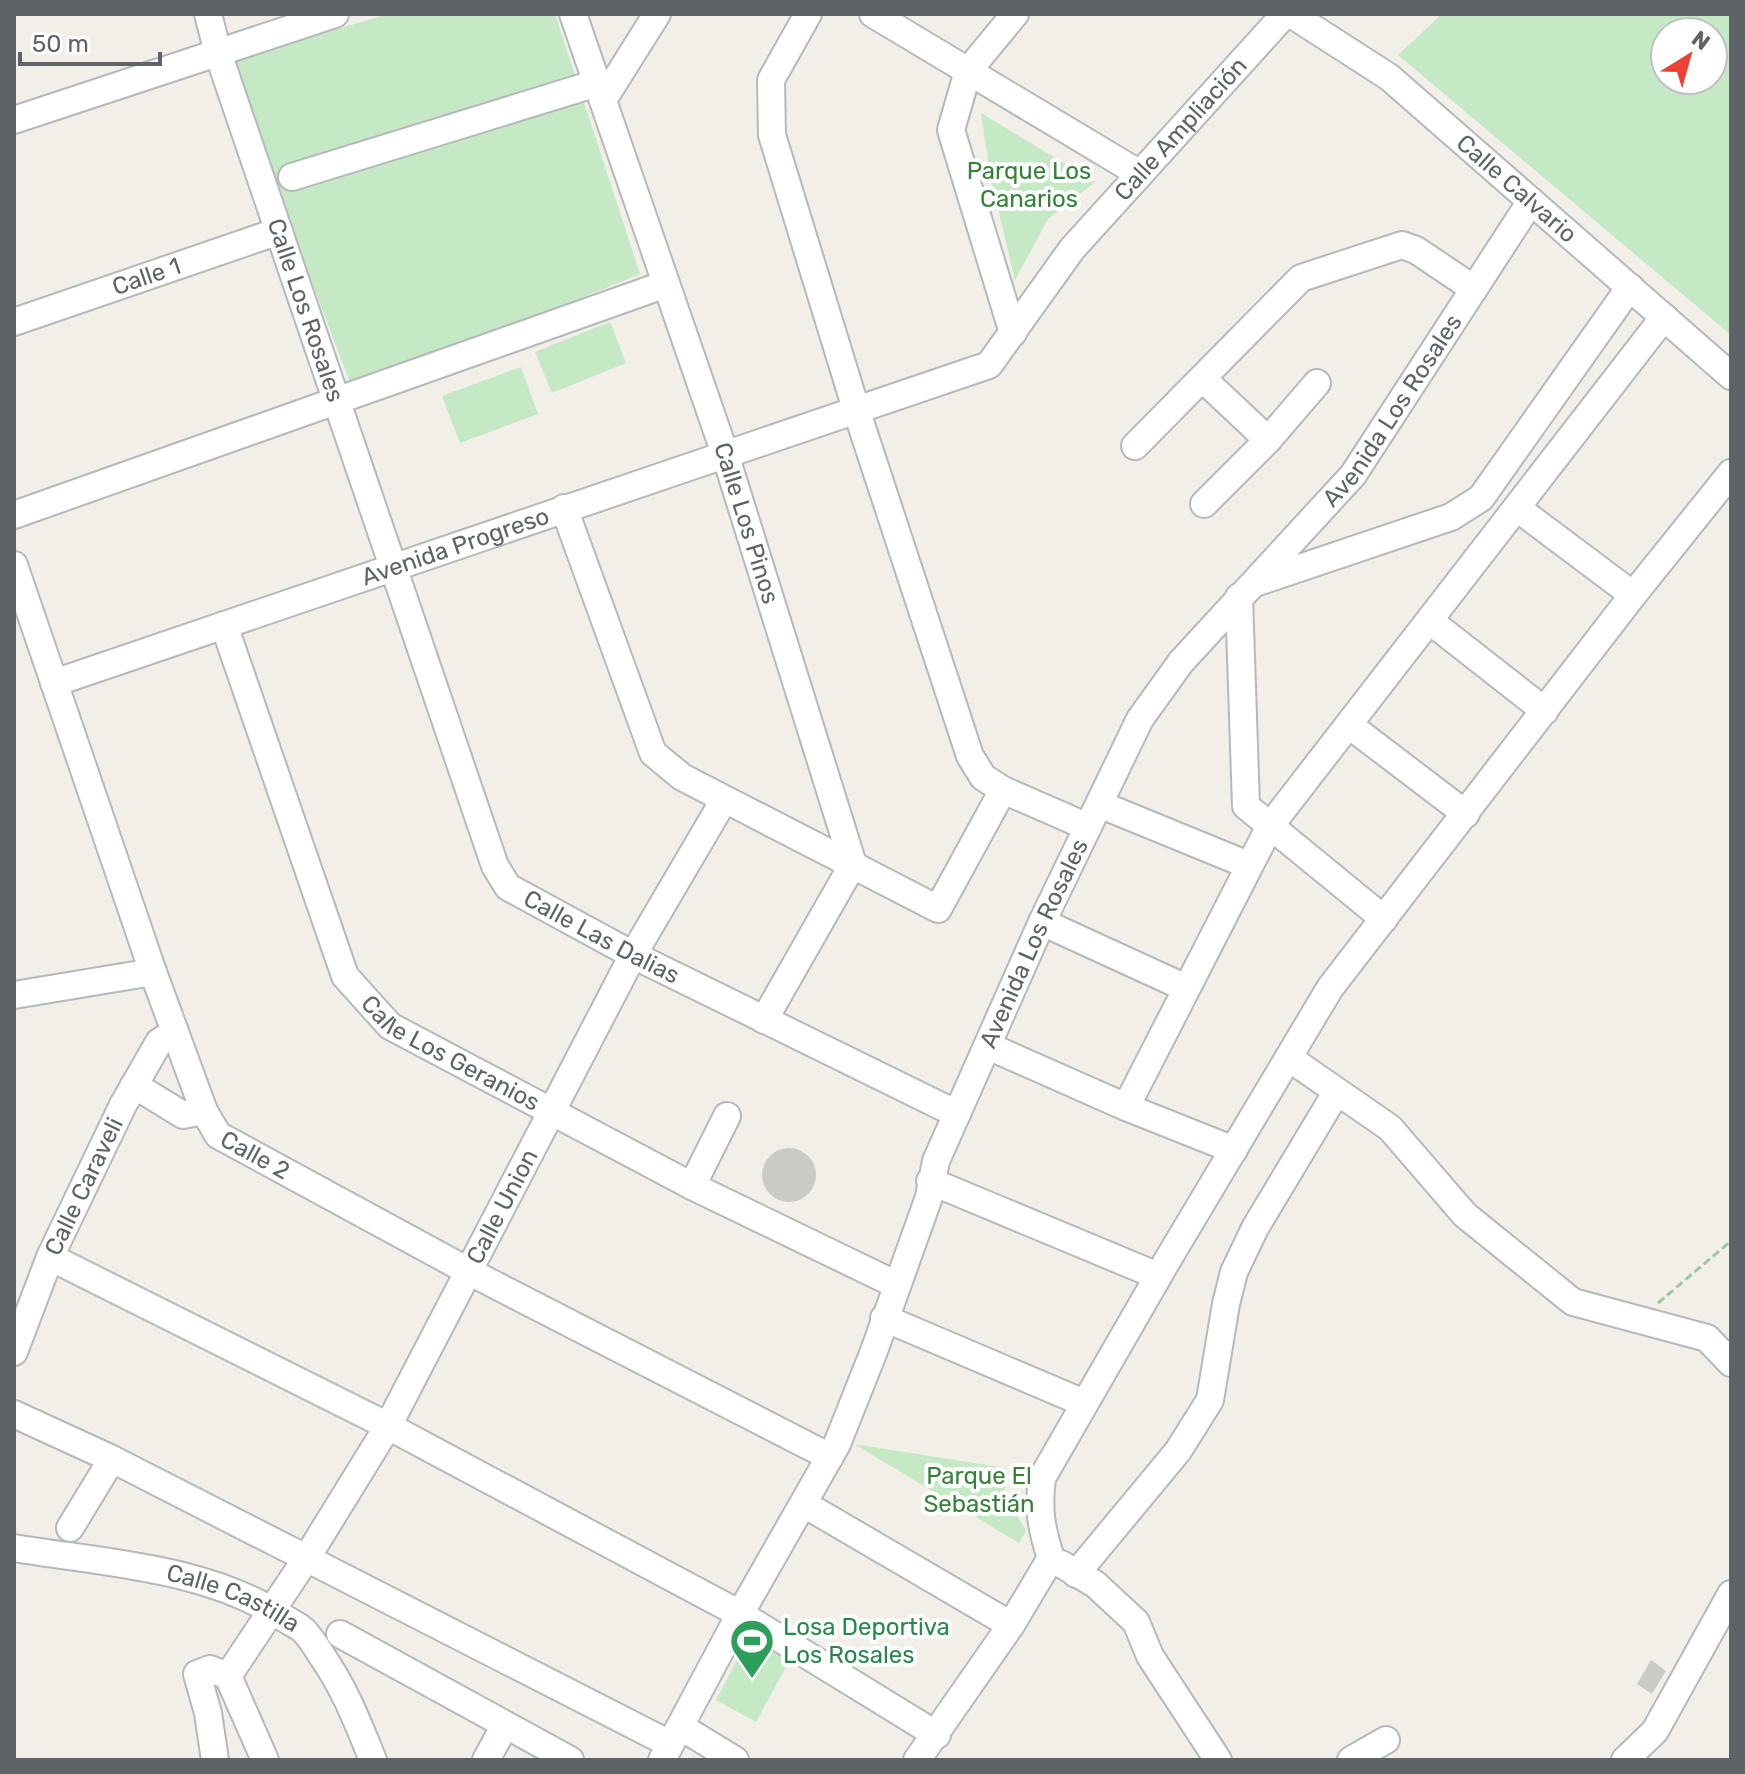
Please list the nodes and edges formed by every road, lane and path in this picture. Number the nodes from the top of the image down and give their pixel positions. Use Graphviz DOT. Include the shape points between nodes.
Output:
graph roads {
  1 [pos="208,14"];
  2 [pos="335,14"];
  3 [pos="573,14"];
  4 [pos="657,14"];
  5 [pos="808,14"];
  6 [pos="873,14"];
  7 [pos="1015,14"];
  8 [pos="1288,14"];
  9 [pos="218,53"];
  10 [pos="968,71"];
  11 [pos="600,92"];
  12 [pos="14,120"];
  13 [pos="1140,174"];
  14 [pos="292,177"];
  15 [pos="1531,201"];
  16 [pos="279,231"];
  17 [pos="666,284"];
  18 [pos="1630,287"];
  19 [pos="1474,289"];
  20 [pos="1664,317"];
  21 [pos="14,322"];
  22 [pos="1013,333"];
  23 [pos="1731,376"];
  24 [pos="1203,379"];
  25 [pos="1317,383"];
  26 [pos="337,401"];
  27 [pos="856,409"];
  28 [pos="1268,440"];
  29 [pos="1135,446"];
  30 [pos="725,454"];
  31 [pos="1731,473"];
  32 [pos="1204,504"];
  33 [pos="564,508"];
  34 [pos="1517,508"];
  35 [pos="14,515"];
  36 [pos="14,565"];
  37 [pos="393,567"];
  38 [pos="1245,591"];
  39 [pos="1633,595"];
  40 [pos="1430,621"];
  41 [pos="224,625"];
  42 [pos="54,683"];
  43 [pos="1545,711"];
  44 [pos="1349,725"];
  45 [pos="1003,790"];
  46 [pos="724,800"];
  47 [pos="1466,814"];
  48 [pos="1094,816"];
  49 [pos="1270,826"];
  50 [pos="853,864"];
  51 [pos="1248,865"];
  52 [pos="1384,919"];
  53 [pos="1042,922"];
  54 [pos="633,955"];
  55 [pos="153,972"];
  56 [pos="1186,988"];
  57 [pos="14,995"];
  58 [pos="764,1020"];
  59 [pos="175,1032"];
  60 [pos="988,1046"];
  61 [pos="1289,1058"];
  62 [pos="134,1085"];
  63 [pos="1336,1093"];
  64 [pos="1126,1107"];
  65 [pos="553,1110"];
  66 [pos="204,1111"];
  67 [pos="957,1114"];
  68 [pos="727,1116"];
  69 [pos="1234,1150"];
  70 [pos="930,1181"];
  71 [pos="692,1186"];
  72 [pos="1731,1241"];
  73 [pos="50,1257"];
  74 [pos="468,1271"];
  75 [pos="1158,1276"];
  76 [pos="897,1285"];
  77 [pos="884,1318"];
  78 [pos="1637,1321"];
  79 [pos="14,1352"];
  80 [pos="1731,1363"];
  81 [pos="1084,1403"];
  82 [pos="14,1414"];
  83 [pos="388,1426"];
  84 [pos="830,1457"];
  85 [pos="112,1459"];
  86 [pos="804,1504"];
  87 [pos="70,1528"];
  88 [pos="14,1548"];
  89 [pos="1051,1558"];
  90 [pos="306,1559"];
  91 [pos="1076,1574"];
  92 [pos="1731,1594"];
  93 [pos="272,1610"];
  94 [pos="740,1614"];
  95 [pos="1011,1625"];
  96 [pos="340,1634"];
  97 [pos="228,1676"];
  98 [pos="505,1725"];
  99 [pos="937,1735"];
  100 [pos="1386,1740"];
  101 [pos="671,1743"];
  102 [pos="215,1760"];
  103 [pos="265,1760"];
  104 [pos="373,1760"];
  105 [pos="486,1760"];
  106 [pos="570,1760"];
  107 [pos="735,1760"];
  108 [pos="917,1760"];
  109 [pos="1218,1760"];
  110 [pos="1351,1760"];
  111 [pos="1625,1760"];
  1 -- 9 [label="street, Calle Los Rosales"];
  2 -- 9 [label="street"];
  3 -- 11 [label="street, Calle Los Pinos"];
  4 -- 11 [label="street"];
  5 -- 27 [label="street" via="771,80 772,135"];
  6 -- 10 [label="street"];
  7 -- 10 [label="street"];
  8 -- 13 [label="street, Calle Ampliación"];
  8 -- 15 [label="street, Calle Calvario" via="1389,77"];
  9 -- 12 [label="street"];
  9 -- 16 [label="street, Calle Los Rosales"];
  10 -- 13 [label="street"];
  10 -- 22 [label="street" via="951,130"];
  11 -- 14 [label="street"];
  11 -- 17 [label="street, Calle Los Pinos"];
  13 -- 22 [label="street, Calle Ampliación" via="1072,249"];
  15 -- 18 [label="street, Calle Calvario"];
  15 -- 19 [label="street, Avenida Los Rosales"];
  16 -- 21 [label="street, Calle 1"];
  16 -- 26 [label="street, Calle Los Rosales"];
  17 -- 26 [label="street"];
  17 -- 30 [label="street, Calle Los Pinos"];
  18 -- 20 [label="street, Calle Calvario"];
  18 -- 38 [label="street" via="1481,498 1451,517"];
  19 -- 24 [label="street" via="1416,250 1392,246 1301,278"];
  19 -- 38 [label="street, Avenida Los Rosales" via="1353,475"];
  20 -- 23 [label="street, Calle Calvario"];
  20 -- 34 [label="street"];
  22 -- 27 [label="street, Calle Ampliación" via="989,365"];
  24 -- 28 [label="street"];
  24 -- 29 [label="street"];
  25 -- 28 [label="street"];
  26 -- 35 [label="street"];
  26 -- 37 [label="street, Calle Los Rosales"];
  27 -- 30 [label="street, Avenida Progreso"];
  27 -- 45 [label="street" via="970,756 983,777"];
  28 -- 32 [label="street"];
  30 -- 33 [label="street, Avenida Progreso"];
  30 -- 50 [label="street, Calle Los Pinos"];
  31 -- 39 [label="street"];
  33 -- 37 [label="street, Avenida Progreso"];
  33 -- 46 [label="street" via="653,753 682,777"];
  34 -- 39 [label="street"];
  34 -- 40 [label="street"];
  36 -- 42 [label="street, Calle 2"];
  37 -- 41 [label="street, Avenida Progreso"];
  37 -- 54 [label="street, Calle Las Dalias" via="495,866 508,887"];
  38 -- 48 [label="street, Avenida Los Rosales" via="1181,662 1140,719"];
  38 -- 49 [label="street" via="1246,806"];
  39 -- 43 [label="street"];
  40 -- 43 [label="street"];
  40 -- 44 [label="street"];
  41 -- 42 [label="street, Avenida Progreso"];
  41 -- 65 [label="street, Calle Los Geranios" via="345,976 390,1026"];
  42 -- 55 [label="street, Calle 2"];
  43 -- 47 [label="street"];
  44 -- 47 [label="street"];
  44 -- 49 [label="street"];
  45 -- 48 [label="street"];
  45 -- 50 [label="street" via="938,909"];
  46 -- 50 [label="street"];
  46 -- 54 [label="street, Calle Union"];
  47 -- 52 [label="street"];
  48 -- 51 [label="street"];
  48 -- 53 [label="street, Avenida Los Rosales"];
  49 -- 51 [label="street"];
  49 -- 52 [label="street"];
  50 -- 58 [label="street"];
  51 -- 56 [label="street"];
  52 -- 61 [label="street" via="1330,988"];
  53 -- 56 [label="street"];
  53 -- 60 [label="street, Avenida Los Rosales"];
  54 -- 58 [label="street, Calle Las Dalias"];
  54 -- 65 [label="street, Calle Union"];
  55 -- 57 [label="street"];
  55 -- 59 [label="street, Calle 2"];
  56 -- 64 [label="street"];
  58 -- 67 [label="street, Calle Las Dalias"];
  59 -- 62 [label="street, Calle Caraveli" via="159,1042"];
  59 -- 66 [label="street, Calle 2"];
  60 -- 64 [label="street"];
  60 -- 67 [label="street, Avenida Los Rosales"];
  61 -- 63 [label="street"];
  61 -- 69 [label="street"];
  62 -- 66 [label="street" via="183,1115"];
  62 -- 73 [label="street, Calle Caraveli"];
  63 -- 78 [label="street" via="1390,1128 1465,1215 1573,1302"];
  63 -- 91 [label="street" via="1234,1272 1210,1400 1178,1451"];
  64 -- 69 [label="street"];
  65 -- 71 [label="street, Calle Los Geranios"];
  65 -- 74 [label="street, Calle Union"];
  66 -- 74 [label="street, Calle 2" via="218,1135 240,1149"];
  67 -- 70 [label="street, Avenida Los Rosales"];
  68 -- 71 [label="street"];
  69 -- 75 [label="street"];
  70 -- 75 [label="street"];
  70 -- 76 [label="street, Avenida Los Rosales"];
  71 -- 76 [label="street, Calle Los Geranios"];
  72 -- 78 [label="path"];
  73 -- 79 [label="street, Calle Caraveli"];
  73 -- 83 [label="street"];
  74 -- 83 [label="street, Calle Union"];
  74 -- 84 [label="street, Calle 2"];
  75 -- 81 [label="street"];
  76 -- 77 [label="street, Avenida Los Rosales"];
  77 -- 81 [label="street"];
  77 -- 84 [label="street, Avenida Los Rosales"];
  78 -- 80 [label="street" via="1707,1338"];
  81 -- 89 [label="street" via="1042,1478 1039,1506"];
  82 -- 85 [label="street"];
  83 -- 90 [label="street, Calle Union"];
  83 -- 94 [label="street"];
  84 -- 86 [label="street, Avenida Los Rosales"];
  85 -- 87 [label="street"];
  85 -- 90 [label="street"];
  86 -- 94 [label="street, Avenida Los Rosales"];
  86 -- 95 [label="street"];
  88 -- 93 [label="street, Calle Castilla" via="180,1575 249,1596"];
  89 -- 91 [label="street"];
  89 -- 95 [label="street"];
  90 -- 93 [label="street, Calle Union"];
  90 -- 101 [label="street"];
  91 -- 109 [label="street" via="1095,1584 1136,1622 1150,1656"];
  92 -- 111 [label="street" via="1655,1731"];
  93 -- 97 [label="street, Calle Union"];
  93 -- 104 [label="street, Calle Castilla" via="304,1631 322,1656 344,1689"];
  94 -- 99 [label="street"];
  94 -- 101 [label="street, Avenida Los Rosales"];
  95 -- 99 [label="street"];
  96 -- 98 [label="street"];
  97 -- 102 [label="street" via="210,1669 197,1674"];
  97 -- 103 [label="street"];
  98 -- 105 [label="street"];
  98 -- 106 [label="street"];
  99 -- 108 [label="street"];
  100 -- 110 [label="street"];
  101 -- 107 [label="street"];
}
